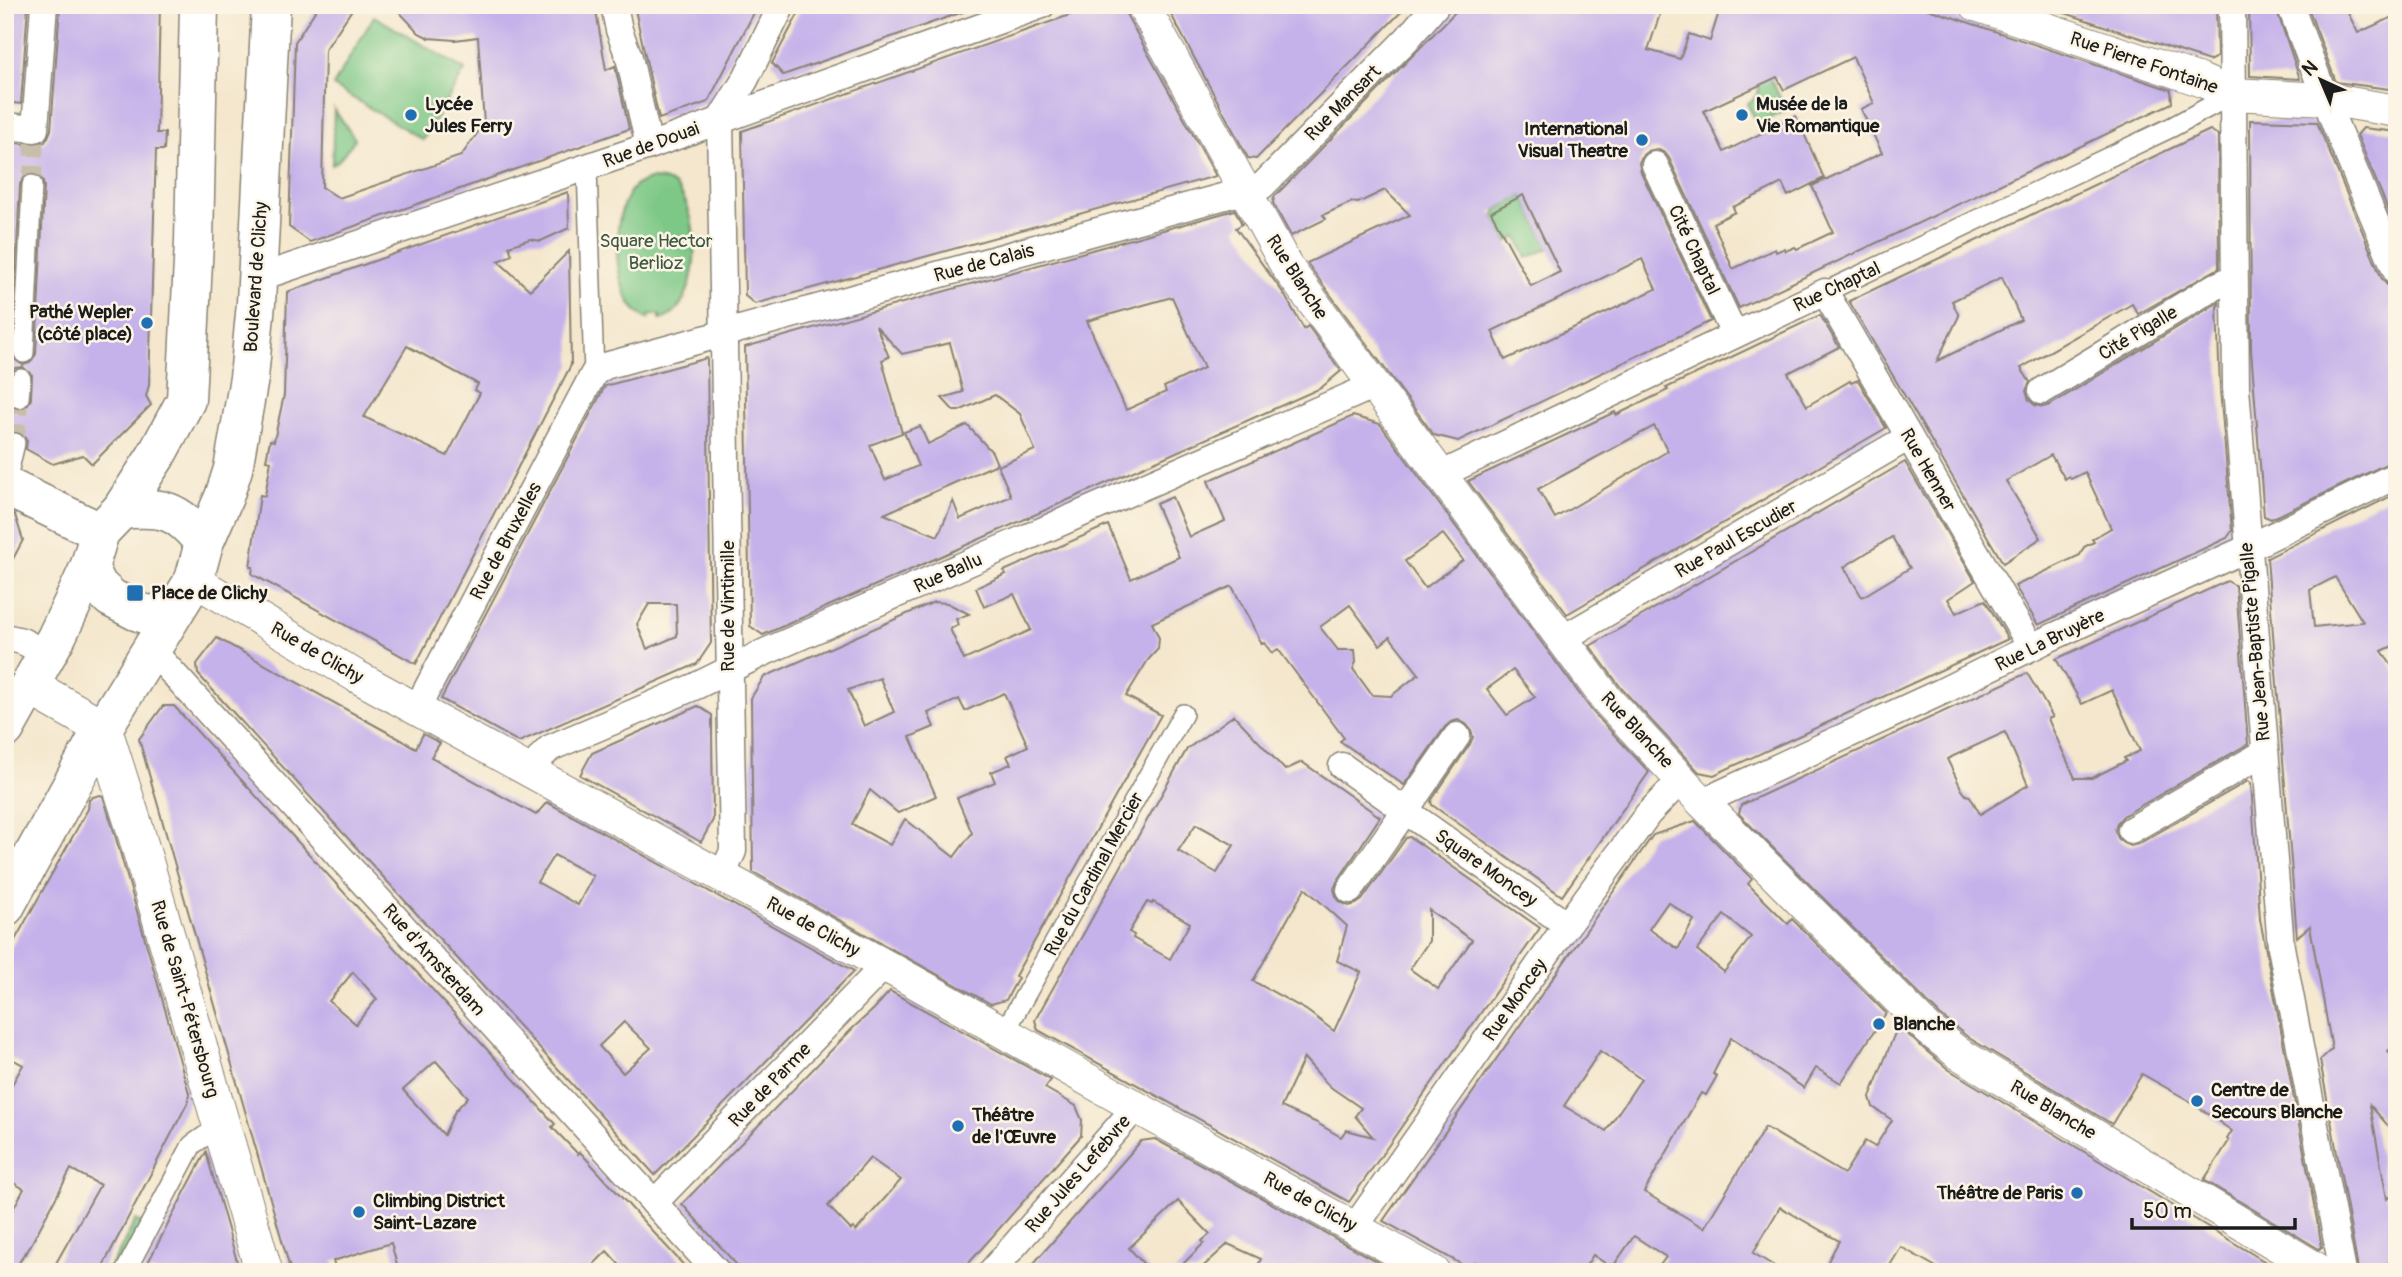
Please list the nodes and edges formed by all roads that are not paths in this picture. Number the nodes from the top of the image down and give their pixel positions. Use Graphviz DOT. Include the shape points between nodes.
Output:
graph roads {
  1 [pos="44,5"];
  2 [pos="198,5"];
  3 [pos="271,5"];
  4 [pos="614,5"];
  5 [pos="782,5"];
  6 [pos="1042,5"];
  7 [pos="1143,5"];
  8 [pos="1436,5"];
  9 [pos="1976,5"];
  10 [pos="2232,5"];
  11 [pos="2290,5"];
  12 [pos="2233,93"];
  13 [pos="2326,100"];
  14 [pos="2397,111"];
  15 [pos="720,120"];
  16 [pos="5,126"];
  17 [pos="649,146"];
  18 [pos="1654,165"];
  19 [pos="587,168"];
  20 [pos="32,185"];
  21 [pos="1244,192"];
  22 [pos="2397,273"];
  23 [pos="258,278"];
  24 [pos="2234,278"];
  25 [pos="1825,292"];
  26 [pos="724,334"];
  27 [pos="1734,334"];
  28 [pos="24,353"];
  29 [pos="594,373"];
  30 [pos="1373,386"];
  31 [pos="2042,391"];
  32 [pos="1909,437"];
  33 [pos="15,443"];
  34 [pos="1440,475"];
  35 [pos="2397,475"];
  36 [pos="7,477"];
  37 [pos="103,536"];
  38 [pos="204,543"];
  39 [pos="2248,548"];
  40 [pos="194,580"];
  41 [pos="173,611"];
  42 [pos="5,637"];
  43 [pos="1562,639"];
  44 [pos="2031,647"];
  45 [pos="151,649"];
  46 [pos="38,670"];
  47 [pos="728,671"];
  48 [pos="417,709"];
  49 [pos="1184,714"];
  50 [pos="103,728"];
  51 [pos="5,729"];
  52 [pos="1457,736"];
  53 [pos="2264,753"];
  54 [pos="1342,766"];
  55 [pos="531,771"];
  56 [pos="1682,779"];
  57 [pos="1702,803"];
  58 [pos="1405,811"];
  59 [pos="2131,830"];
  60 [pos="722,876"];
  61 [pos="1350,890"];
  62 [pos="5,907"];
  63 [pos="1567,925"];
  64 [pos="884,966"];
  65 [pos="1004,1033"];
  66 [pos="1136,1107"];
  67 [pos="223,1131"];
  68 [pos="654,1203"];
  69 [pos="1355,1227"];
  70 [pos="1419,1268"];
  71 [pos="125,1272"];
  72 [pos="264,1272"];
  73 [pos="717,1272"];
  74 [pos="992,1272"];
  75 [pos="2322,1272"];
  76 [pos="2343,1272"];
  1 -- 16 [label="street" via="34,135"];
  2 -- 37 [label="main road" via="186,400 156,456"];
  3 -- 23 [label="main road, Boulevard de Clichy"];
  4 -- 17 [label="street"];
  5 -- 15 [label="street"];
  6 -- 15 [label="street, Rue de Douai"];
  7 -- 21 [label="street, Rue Blanche"];
  8 -- 21 [label="street, Rue Mansart" via="1262,186"];
  9 -- 12 [label="street, Rue Pierre Fontaine"];
  10 -- 12 [label="street, Rue Jean-Baptiste Pigalle"];
  11 -- 13 [label="street"];
  12 -- 13 [label="street, Rue Pierre Fontaine"];
  12 -- 24 [label="street, Rue Jean-Baptiste Pigalle"];
  12 -- 25 [label="street, Rue Chaptal" via="2172,127"];
  13 -- 14 [label="street, Rue Pierre Fontaine"];
  13 -- 22 [label="street"];
  15 -- 17 [label="street, Rue de Douai"];
  15 -- 26 [label="street, Rue de Vintimille"];
  17 -- 19 [label="street, Rue de Douai"];
  18 -- 27 [label="street, Cité Chaptal"];
  19 -- 23 [label="street, Rue de Douai"];
  19 -- 29 [label="street"];
  20 -- 28 [label="street"];
  21 -- 26 [label="street, Rue de Calais"];
  21 -- 30 [label="street, Rue Blanche" via="1293,276"];
  23 -- 38 [label="main road, Boulevard de Clichy" via="249,378 233,469"];
  24 -- 31 [label="street, Cité Pigalle"];
  24 -- 39 [label="street, Rue Jean-Baptiste Pigalle" via="2236,388"];
  25 -- 27 [label="street, Rue Chaptal"];
  25 -- 32 [label="street, Rue Henner"];
  26 -- 29 [label="street, Rue de Calais" via="615,361"];
  26 -- 47 [label="street, Rue de Vintimille"];
  27 -- 34 [label="street, Rue Chaptal"];
  29 -- 48 [label="street, Rue de Bruxelles"];
  30 -- 34 [label="street, Rue Blanche"];
  30 -- 47 [label="street, Rue Ballu"];
  32 -- 43 [label="street, Rue Paul Escudier"];
  32 -- 44 [label="street, Rue Henner"];
  33 -- 36 [label="street"];
  34 -- 43 [label="street, Rue Blanche"];
  35 -- 39 [label="street, Rue La Bruyère"];
  36 -- 37 [label="main road"];
  37 -- 38 [label="main road" via="151,507 178,516"];
  37 -- 41 [label="main road" via="98,586 136,611 148,615"];
  37 -- 46 [label="main road"];
  38 -- 40 [label="main road"];
  39 -- 44 [label="street, Rue La Bruyère"];
  39 -- 53 [label="street, Rue Jean-Baptiste Pigalle"];
  40 -- 41 [label="main road"];
  40 -- 48 [label="street, Rue de Clichy"];
  41 -- 45 [label="main road"];
  42 -- 46 [label="street" via="22,641"];
  43 -- 56 [label="street, Rue Blanche" via="1608,701"];
  44 -- 57 [label="street, Rue La Bruyère"];
  45 -- 50 [label="main road"];
  45 -- 68 [label="street, Rue d'Amsterdam"];
  46 -- 50 [label="main road"];
  46 -- 51 [label="main road"];
  47 -- 55 [label="street, Rue Ballu" via="550,748"];
  47 -- 60 [label="street, Rue de Vintimille" via="733,851"];
  48 -- 55 [label="street, Rue de Clichy"];
  49 -- 65 [label="street, Rue du Cardinal Mercier"];
  50 -- 62 [label="main road"];
  50 -- 67 [label="main road, Rue de Saint-Pétersbourg"];
  52 -- 58 [label="street"];
  53 -- 59 [label="street"];
  53 -- 76 [label="street, Rue Jean-Baptiste Pigalle" via="2281,947"];
  54 -- 58 [label="street, Square Moncey"];
  55 -- 60 [label="street, Rue de Clichy"];
  56 -- 57 [label="street, Rue Blanche"];
  56 -- 63 [label="street, Rue Moncey" via="1648,814"];
  57 -- 75 [label="street, Rue Blanche" via="1928,1029 1958,1053"];
  58 -- 61 [label="street"];
  58 -- 63 [label="street, Square Moncey"];
  60 -- 64 [label="street, Rue de Clichy"];
  63 -- 69 [label="street, Rue Moncey"];
  64 -- 65 [label="street, Rue de Clichy"];
  64 -- 68 [label="street, Rue de Parme"];
  65 -- 66 [label="street, Rue de Clichy"];
  66 -- 69 [label="street, Rue de Clichy"];
  66 -- 74 [label="street, Rue Jules Lefebvre"];
  67 -- 71 [label="street" via="191,1145"];
  67 -- 72 [label="main road, Rue de Saint-Pétersbourg"];
  68 -- 73 [label="street, Rue d'Amsterdam"];
  69 -- 70 [label="street, Rue de Clichy"];
}
